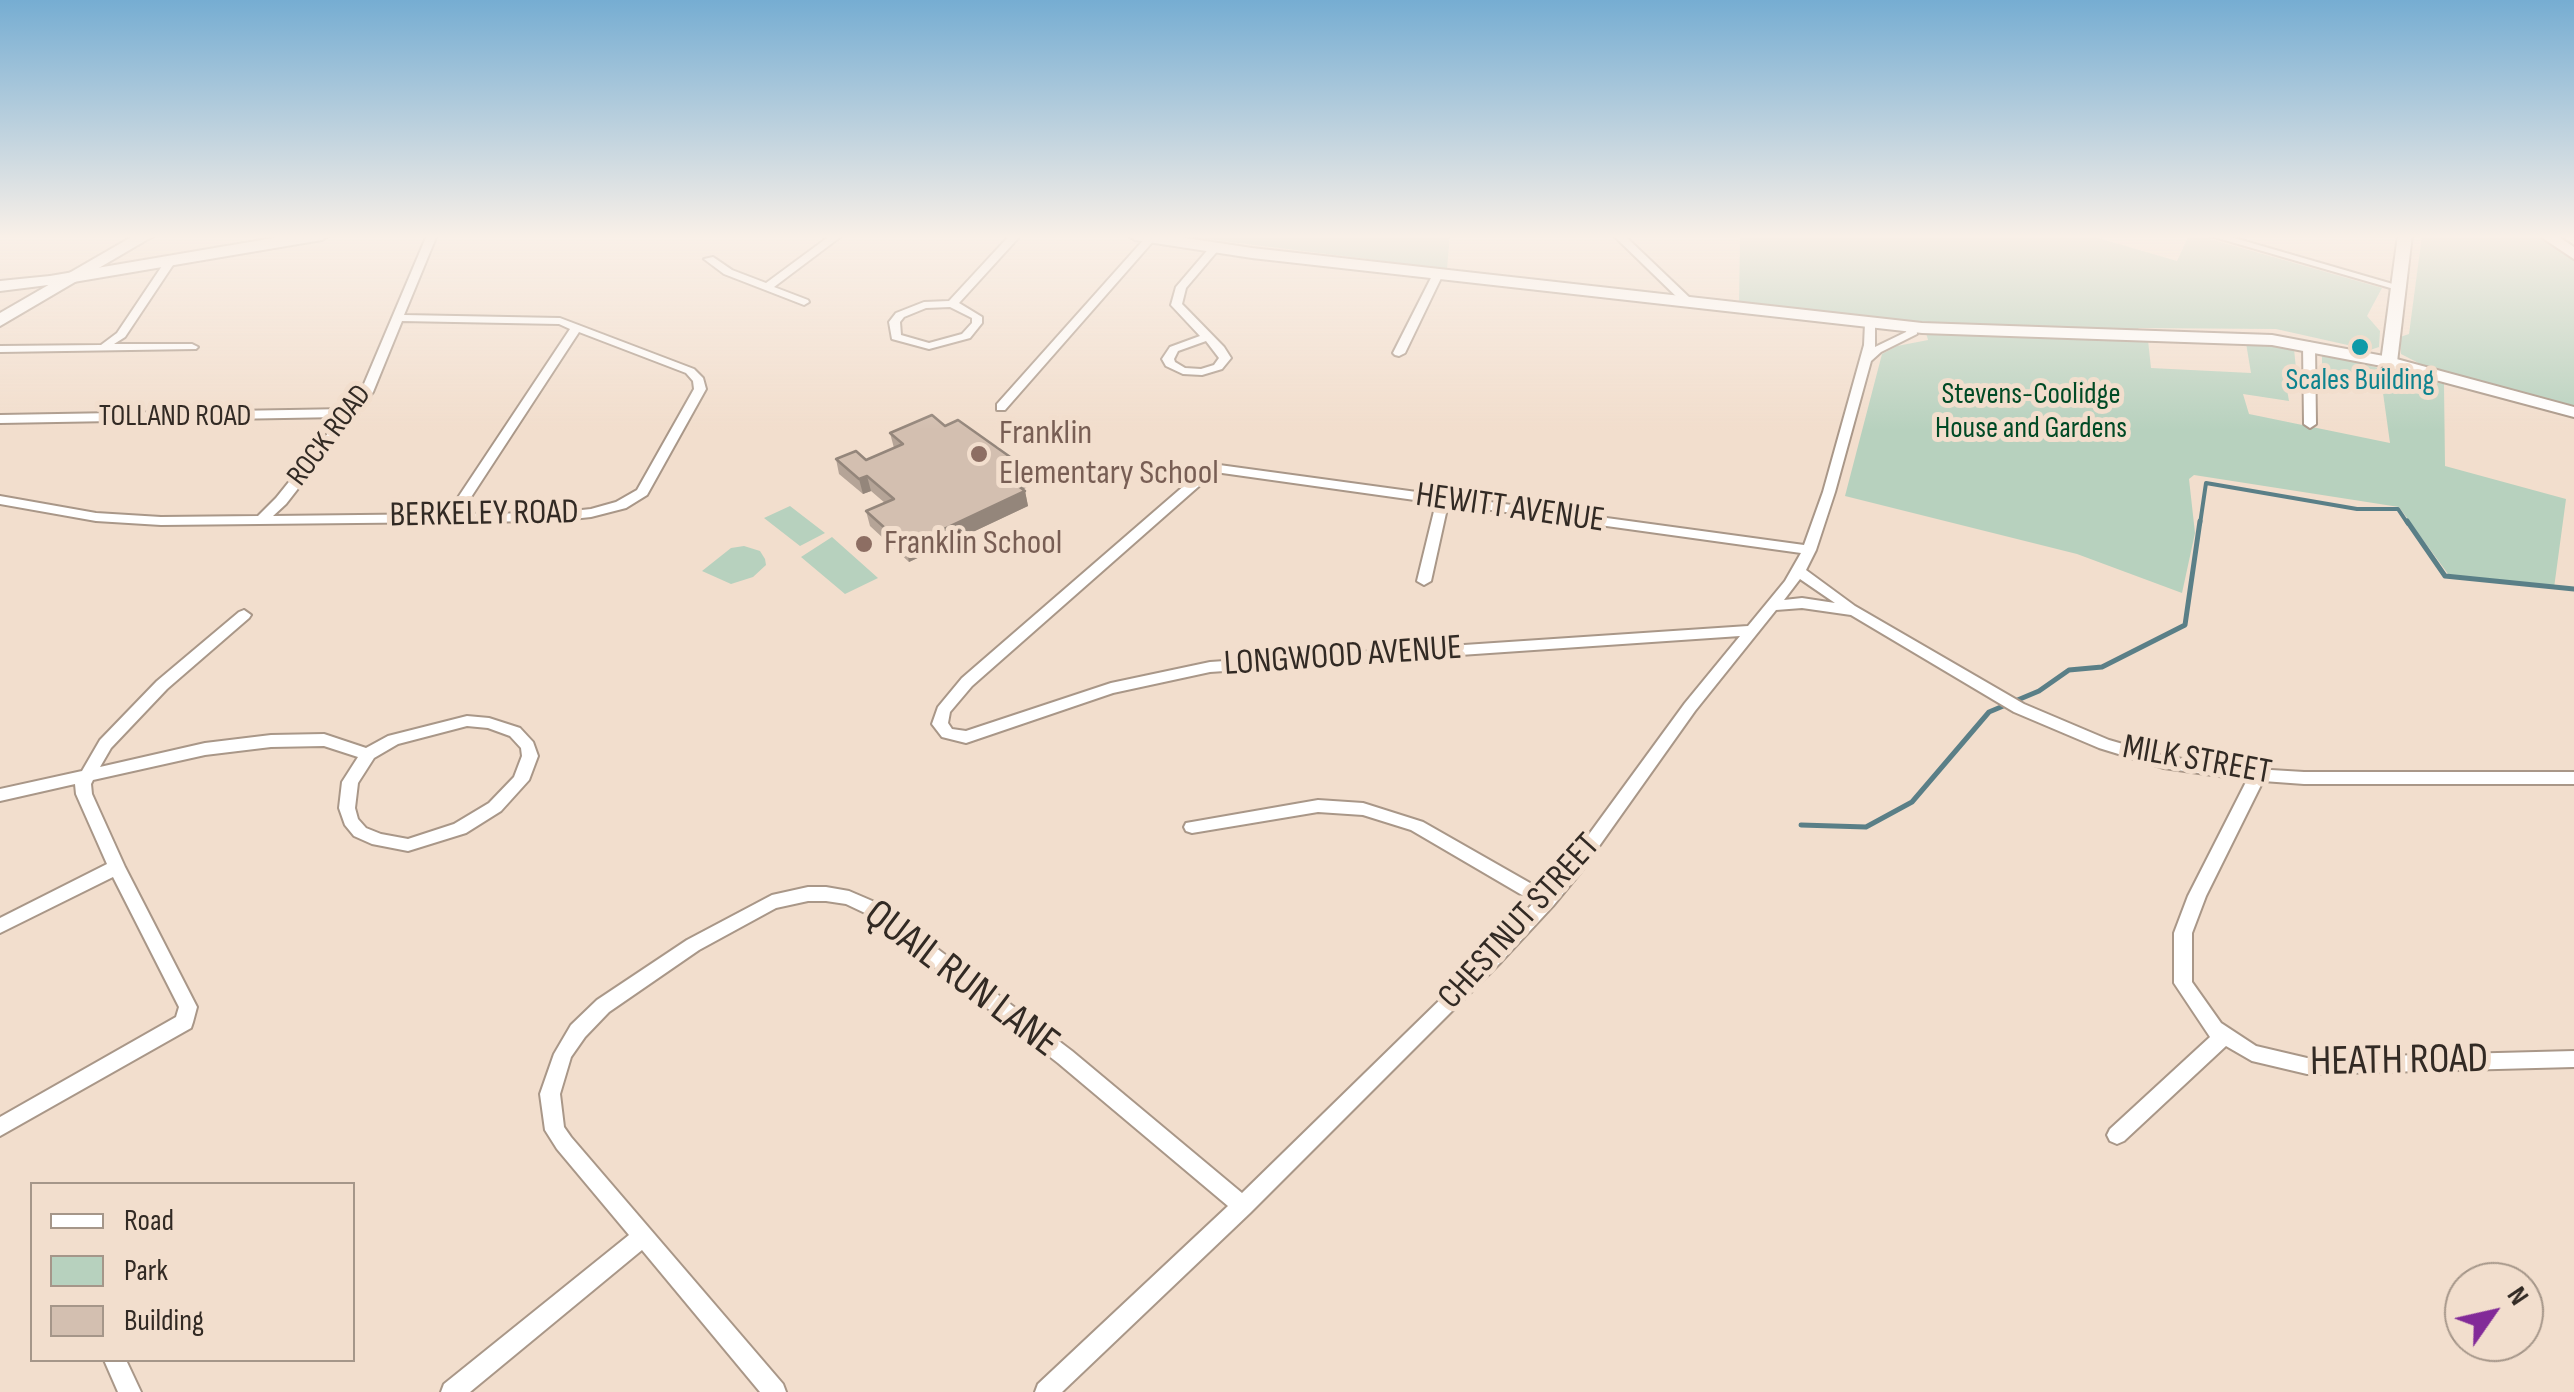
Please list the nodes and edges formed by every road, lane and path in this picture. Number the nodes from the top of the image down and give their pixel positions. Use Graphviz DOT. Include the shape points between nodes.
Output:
graph roads {
  1 [pos="29,300"];
  2 [pos="41,300"];
  3 [pos="144,300"];
  4 [pos="405,300"];
  5 [pos="799,300"];
  6 [pos="956,300"];
  7 [pos="1091,300"];
  8 [pos="1177,300"];
  9 [pos="1425,300"];
  10 [pos="1675,300"];
  11 [pos="2396,300"];
  12 [pos="1687,301"];
  13 [pos="804,302"];
  14 [pos="952,304"];
  15 [pos="3,313"];
  16 [pos="398,318"];
  17 [pos="1870,324"];
  18 [pos="577,327"];
  19 [pos="1912,328"];
  20 [pos="1206,337"];
  21 [pos="103,346"];
  22 [pos="192,346"];
  23 [pos="2309,346"];
  24 [pos="0,349"];
  25 [pos="1399,353"];
  26 [pos="1864,362"];
  27 [pos="2389,362"];
  28 [pos="1001,408"];
  29 [pos="2574,412"];
  30 [pos="351,413"];
  31 [pos="0,419"];
  32 [pos="2310,424"];
  33 [pos="0,500"];
  34 [pos="1443,500"];
  35 [pos="452,516"];
  36 [pos="262,519"];
  37 [pos="1809,550"];
  38 [pos="1798,571"];
  39 [pos="1424,581"];
  40 [pos="1772,606"];
  41 [pos="1855,611"];
  42 [pos="244,615"];
  43 [pos="1750,632"];
  44 [pos="947,733"];
  45 [pos="368,754"];
  46 [pos="2258,775"];
  47 [pos="84,777"];
  48 [pos="2574,778"];
  49 [pos="0,794"];
  50 [pos="1192,827"];
  51 [pos="117,867"];
  52 [pos="1547,902"];
  53 [pos="0,926"];
  54 [pos="2224,1036"];
  55 [pos="2574,1059"];
  56 [pos="0,1127"];
  57 [pos="2117,1135"];
  58 [pos="1243,1206"];
  59 [pos="642,1237"];
  60 [pos="116,1362"];
  61 [pos="130,1392"];
  62 [pos="452,1392"];
  63 [pos="776,1392"];
  64 [pos="1046,1392"];
  1 -- 15 [label="main road"];
  2 -- 15 [label="main road"];
  3 -- 21 [label="street" via="120,335"];
  4 -- 16 [label="street, ROCK ROAD"];
  5 -- 13 [label="street"];
  6 -- 14 [label="street"];
  7 -- 28 [label="street"];
  8 -- 20 [label="street"];
  9 -- 25 [label="street"];
  10 -- 12 [label="main road"];
  11 -- 27 [label="street"];
  12 -- 17 [label="main road"];
  14 -- 14 [label="street" via="972,311 978,324 956,342 916,346 892,330 911,310"];
  16 -- 18 [label="street, BERKELEY ROAD" via="548,320"];
  16 -- 30 [label="street, ROCK ROAD"];
  17 -- 19 [label="main road"];
  17 -- 26 [label="street, CHESTNUT STREET"];
  18 -- 35 [label="street"];
  18 -- 35 [label="street, BERKELEY ROAD" via="661,358 699,380 691,409 652,477 632,500 611,509 554,517"];
  19 -- 23 [label="main road" via="2220,335"];
  19 -- 26 [label="street"];
  20 -- 20 [label="street" via="1224,353 1218,367 1192,372 1170,364 1174,349"];
  21 -- 22 [label="street"];
  21 -- 24 [label="street"];
  23 -- 27 [label="main road"];
  23 -- 32 [label="street"];
  26 -- 37 [label="street, CHESTNUT STREET"];
  27 -- 29 [label="main road"];
  30 -- 31 [label="street, TOLLAND ROAD"];
  30 -- 36 [label="street, ROCK ROAD"];
  33 -- 36 [label="street, BERKELEY ROAD" via="116,519"];
  34 -- 37 [label="street, HEWITT AVENUE"];
  34 -- 39 [label="street"];
  34 -- 44 [label="street, HEWITT AVENUE" via="1212,468 967,682 943,711 940,724"];
  35 -- 36 [label="street, BERKELEY ROAD"];
  37 -- 38 [label="street, CHESTNUT STREET"];
  38 -- 40 [label="street, CHESTNUT STREET"];
  38 -- 41 [label="street, MILK STREET"];
  40 -- 41 [label="street, MILK STREET"];
  40 -- 43 [label="street, CHESTNUT STREET"];
  41 -- 46 [label="street, MILK STREET" via="2018,708 2139,756"];
  42 -- 47 [label="street" via="160,686 105,744"];
  43 -- 44 [label="street, LONGWOOD AVENUE" via="1210,667 1111,688 976,734"];
  43 -- 52 [label="street, CHESTNUT STREET"];
  45 -- 45 [label="street" via="350,782 352,821 378,840 408,845 460,829 495,807 521,780 530,756 515,732 467,722 410,734"];
  45 -- 47 [label="street" via="324,740 272,741"];
  46 -- 48 [label="street, MILK STREET"];
  46 -- 54 [label="street, HEATH ROAD" via="2183,933 2183,983"];
  47 -- 49 [label="street"];
  47 -- 51 [label="street" via="84,794"];
  50 -- 52 [label="street" via="1318,806 1363,809 1417,826"];
  51 -- 53 [label="street"];
  51 -- 56 [label="street" via="188,1008 184,1022"];
  52 -- 58 [label="street, CHESTNUT STREET"];
  54 -- 55 [label="street, HEATH ROAD" via="2252,1052 2307,1066"];
  54 -- 57 [label="street"];
  58 -- 59 [label="street, QUAIL RUN LANE" via="872,908 850,898 808,894 750,911 648,973 603,1006 563,1054 550,1094 555,1130"];
  58 -- 64 [label="street, CHESTNUT STREET"];
  59 -- 62 [label="street"];
  59 -- 63 [label="street, QUAIL RUN LANE"];
  60 -- 61 [label="street"];
}
